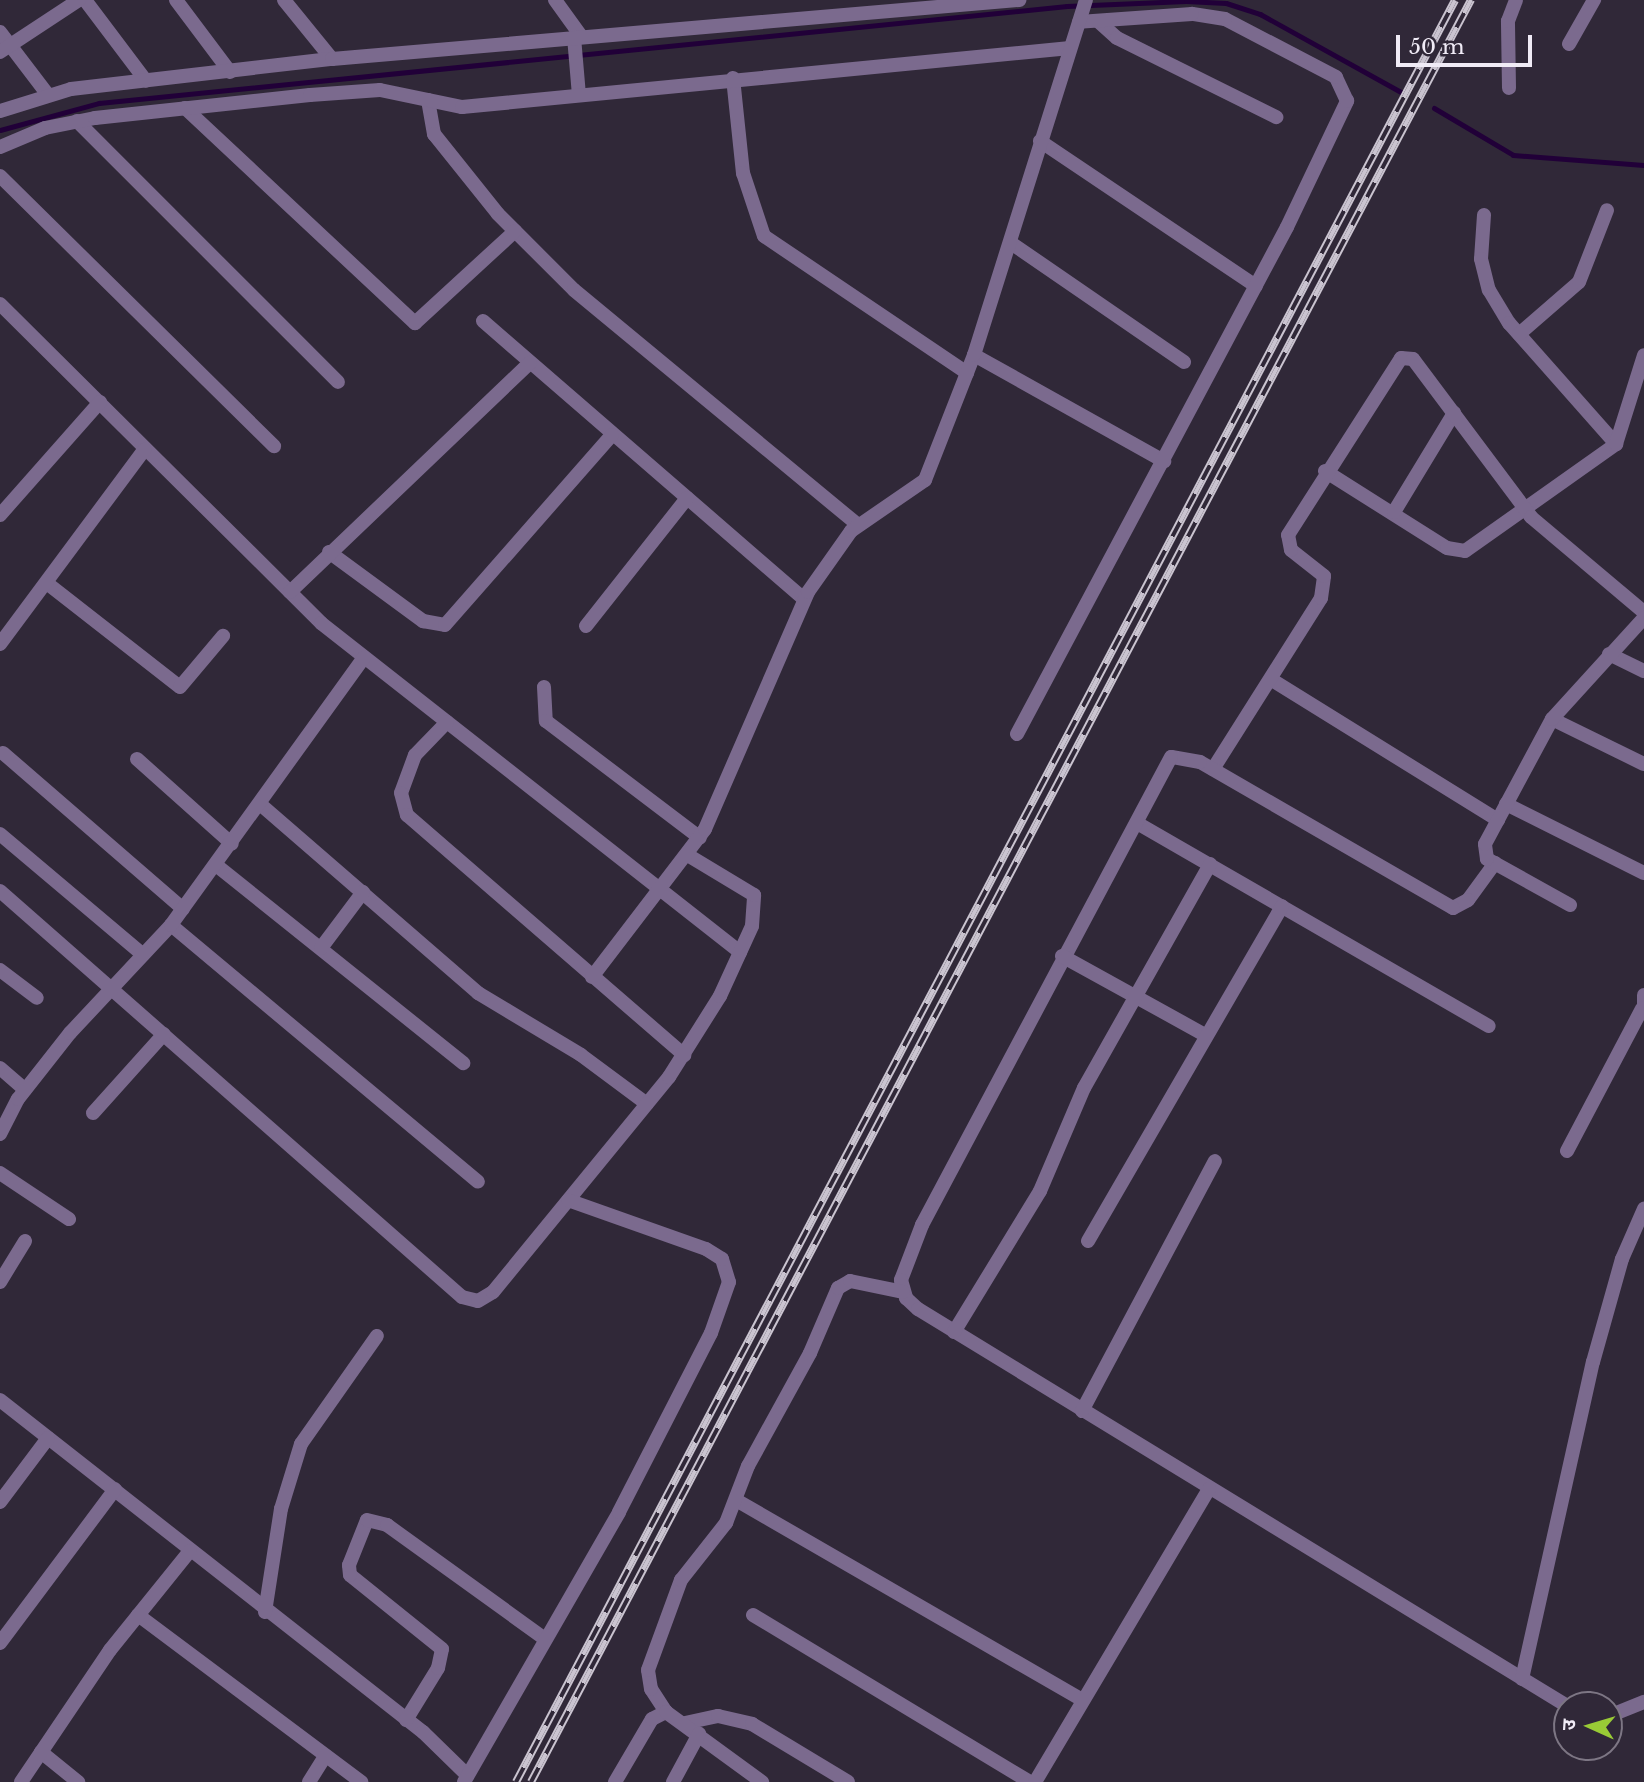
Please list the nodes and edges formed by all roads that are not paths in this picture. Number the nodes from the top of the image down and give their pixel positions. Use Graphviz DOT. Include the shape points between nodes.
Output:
graph roads {
  1 [pos="79,0"];
  2 [pos="85,0"];
  3 [pos="176,0"];
  4 [pos="284,0"];
  5 [pos="555,0"];
  6 [pos="1019,0"];
  7 [pos="1516,0"];
  8 [pos="1594,0"];
  9 [pos="1083,11"];
  10 [pos="1098,21"];
  11 [pos="0,32"];
  12 [pos="576,40"];
  13 [pos="1569,44"];
  14 [pos="1070,48"];
  15 [pos="5,49"];
  16 [pos="332,59"];
  17 [pos="230,72"];
  18 [pos="733,78"];
  19 [pos="146,80"];
  20 [pos="1509,88"];
  21 [pos="48,95"];
  22 [pos="579,95"];
  23 [pos="428,100"];
  24 [pos="185,108"];
  25 [pos="0,111"];
  26 [pos="1276,117"];
  27 [pos="78,121"];
  28 [pos="1040,141"];
  29 [pos="0,148"];
  30 [pos="0,176"];
  31 [pos="1607,210"];
  32 [pos="1485,215"];
  33 [pos="515,231"];
  34 [pos="1011,243"];
  35 [pos="1256,286"];
  36 [pos="0,304"];
  37 [pos="483,321"];
  38 [pos="1519,334"];
  39 [pos="974,355"];
  40 [pos="1644,355"];
  41 [pos="1184,362"];
  42 [pos="530,363"];
  43 [pos="967,373"];
  44 [pos="338,383"];
  45 [pos="100,402"];
  46 [pos="1454,413"];
  47 [pos="612,435"];
  48 [pos="1616,444"];
  49 [pos="274,446"];
  50 [pos="144,450"];
  51 [pos="1164,461"];
  52 [pos="1325,471"];
  53 [pos="687,498"];
  54 [pos="1524,509"];
  55 [pos="1394,512"];
  56 [pos="0,515"];
  57 [pos="858,525"];
  58 [pos="329,552"];
  59 [pos="48,584"];
  60 [pos="290,592"];
  61 [pos="804,599"];
  62 [pos="1644,612"];
  63 [pos="1644,618"];
  64 [pos="586,626"];
  65 [pos="223,636"];
  66 [pos="2,638"];
  67 [pos="1609,654"];
  68 [pos="364,657"];
  69 [pos="1644,671"];
  70 [pos="1272,680"];
  71 [pos="544,687"];
  72 [pos="1552,719"];
  73 [pos="447,722"];
  74 [pos="1017,734"];
  75 [pos="3,753"];
  76 [pos="137,759"];
  77 [pos="1644,764"];
  78 [pos="1213,769"];
  79 [pos="260,804"];
  80 [pos="1506,804"];
  81 [pos="1498,820"];
  82 [pos="1137,823"];
  83 [pos="0,834"];
  84 [pos="699,838"];
  85 [pos="232,844"];
  86 [pos="688,856"];
  87 [pos="1495,863"];
  88 [pos="216,864"];
  89 [pos="1210,864"];
  90 [pos="1644,873"];
  91 [pos="0,891"];
  92 [pos="363,892"];
  93 [pos="661,892"];
  94 [pos="1570,905"];
  95 [pos="1282,906"];
  96 [pos="183,909"];
  97 [pos="171,925"];
  98 [pos="321,948"];
  99 [pos="740,952"];
  100 [pos="144,956"];
  101 [pos="1062,956"];
  102 [pos="0,970"];
  103 [pos="592,977"];
  104 [pos="113,990"];
  105 [pos="1135,996"];
  106 [pos="37,998"];
  107 [pos="1643,1005"];
  108 [pos="1489,1026"];
  109 [pos="164,1034"];
  110 [pos="1205,1035"];
  111 [pos="684,1055"];
  112 [pos="463,1063"];
  113 [pos="0,1068"];
  114 [pos="25,1090"];
  115 [pos="646,1104"];
  116 [pos="93,1113"];
  117 [pos="0,1134"];
  118 [pos="1567,1151"];
  119 [pos="1215,1161"];
  120 [pos="0,1173"];
  121 [pos="478,1182"];
  122 [pos="568,1200"];
  123 [pos="1644,1209"];
  124 [pos="69,1219"];
  125 [pos="25,1241"];
  126 [pos="1088,1241"];
  127 [pos="0,1282"];
  128 [pos="903,1292"];
  129 [pos="954,1332"];
  130 [pos="377,1336"];
  131 [pos="0,1400"];
  132 [pos="1082,1411"];
  133 [pos="48,1438"];
  134 [pos="115,1489"];
  135 [pos="1209,1489"];
  136 [pos="736,1500"];
  137 [pos="0,1502"];
  138 [pos="190,1550"];
  139 [pos="265,1612"];
  140 [pos="138,1615"];
  141 [pos="753,1615"];
  142 [pos="545,1639"];
  143 [pos="0,1643"];
  144 [pos="1522,1679"];
  145 [pos="1553,1698"];
  146 [pos="1083,1700"];
  147 [pos="1644,1700"];
  148 [pos="1623,1710"];
  149 [pos="666,1712"];
  150 [pos="406,1720"];
  151 [pos="685,1723"];
  152 [pos="699,1734"];
  153 [pos="41,1752"];
  154 [pos="325,1756"];
  155 [pos="466,1779"];
  156 [pos="755,1780"];
  157 [pos="22,1782"];
  158 [pos="78,1782"];
  159 [pos="309,1782"];
  160 [pos="360,1782"];
  161 [pos="615,1782"];
  162 [pos="673,1782"];
  163 [pos="848,1782"];
  164 [pos="1032,1782"];
  1 -- 15 [label="street"];
  2 -- 19 [label="street"];
  3 -- 17 [label="street"];
  4 -- 16 [label="street"];
  5 -- 12 [label="street"];
  6 -- 12 [label="street"];
  7 -- 20 [label="street" via="1508,21"];
  8 -- 13 [label="street"];
  9 -- 10 [label="street"];
  9 -- 14 [label="street"];
  10 -- 26 [label="street" via="1117,38"];
  10 -- 35 [label="street" via="1192,14 1225,19 1343,83 1347,101 1341,117"];
  11 -- 15 [label="street"];
  12 -- 16 [label="street"];
  12 -- 22 [label="street"];
  14 -- 18 [label="street"];
  14 -- 28 [label="street"];
  15 -- 21 [label="street"];
  16 -- 17 [label="street"];
  17 -- 19 [label="street"];
  18 -- 22 [label="street"];
  18 -- 43 [label="street" via="743,173 764,236"];
  19 -- 21 [label="street"];
  21 -- 25 [label="street"];
  22 -- 23 [label="street" via="462,107"];
  23 -- 24 [label="street" via="380,90"];
  23 -- 33 [label="street" via="434,134"];
  24 -- 27 [label="street"];
  24 -- 33 [label="street" via="415,323"];
  27 -- 29 [label="street"];
  27 -- 44 [label="street"];
  28 -- 34 [label="street"];
  28 -- 35 [label="street"];
  30 -- 49 [label="street"];
  31 -- 38 [label="street" via="1579,282"];
  32 -- 38 [label="street" via="1483,273"];
  33 -- 57 [label="street" via="573,290"];
  34 -- 39 [label="street"];
  34 -- 41 [label="street"];
  35 -- 51 [label="street"];
  36 -- 45 [label="street"];
  37 -- 42 [label="street"];
  38 -- 48 [label="street"];
  39 -- 43 [label="street"];
  39 -- 51 [label="street"];
  40 -- 48 [label="street"];
  42 -- 47 [label="street"];
  42 -- 58 [label="street"];
  43 -- 57 [label="street" via="925,480"];
  45 -- 50 [label="street"];
  45 -- 56 [label="street"];
  46 -- 52 [label="street" via="1413,359 1401,358"];
  46 -- 54 [label="street"];
  46 -- 55 [label="street"];
  47 -- 53 [label="street"];
  47 -- 58 [label="street" via="445,625 423,621"];
  48 -- 54 [label="street"];
  50 -- 59 [label="street"];
  50 -- 60 [label="street"];
  51 -- 74 [label="street"];
  52 -- 55 [label="street"];
  52 -- 70 [label="street" via="1288,535 1291,550 1324,576 1321,598"];
  53 -- 61 [label="street"];
  53 -- 64 [label="street"];
  54 -- 55 [label="street" via="1465,551 1447,548"];
  54 -- 62 [label="street"];
  57 -- 61 [label="street"];
  58 -- 60 [label="street"];
  59 -- 65 [label="street" via="180,687"];
  59 -- 66 [label="street"];
  60 -- 68 [label="street"];
  61 -- 84 [label="street" via="756,720"];
  63 -- 67 [label="street"];
  67 -- 69 [label="street"];
  67 -- 72 [label="street"];
  68 -- 73 [label="street"];
  68 -- 79 [label="street"];
  70 -- 78 [label="street"];
  70 -- 81 [label="street"];
  71 -- 84 [label="street" via="546,721"];
  72 -- 77 [label="street"];
  72 -- 80 [label="street"];
  73 -- 93 [label="street"];
  73 -- 103 [label="street" via="415,755 401,805"];
  75 -- 96 [label="street"];
  76 -- 85 [label="street"];
  78 -- 82 [label="street" via="1187,757 1171,757"];
  78 -- 87 [label="street" via="1453,908 1468,900"];
  79 -- 85 [label="street"];
  79 -- 92 [label="street"];
  80 -- 81 [label="street"];
  80 -- 90 [label="street"];
  81 -- 87 [label="street" via="1484,851"];
  82 -- 89 [label="street"];
  82 -- 101 [label="street"];
  83 -- 100 [label="street"];
  84 -- 86 [label="street"];
  85 -- 88 [label="street"];
  86 -- 93 [label="street"];
  86 -- 99 [label="street" via="754,895 752,926"];
  87 -- 94 [label="street"];
  88 -- 96 [label="street"];
  88 -- 98 [label="street"];
  89 -- 95 [label="street"];
  89 -- 105 [label="street"];
  91 -- 104 [label="street"];
  92 -- 98 [label="street"];
  92 -- 115 [label="street" via="478,993 581,1055"];
  93 -- 99 [label="street"];
  93 -- 103 [label="street"];
  95 -- 108 [label="street"];
  95 -- 110 [label="street"];
  96 -- 97 [label="street"];
  97 -- 100 [label="street"];
  97 -- 121 [label="street"];
  98 -- 112 [label="street"];
  99 -- 111 [label="street"];
  100 -- 104 [label="street"];
  101 -- 105 [label="street"];
  101 -- 128 [label="street" via="922,1225 903,1269"];
  102 -- 106 [label="street"];
  103 -- 111 [label="street"];
  104 -- 109 [label="street"];
  104 -- 114 [label="street"];
  105 -- 110 [label="street"];
  105 -- 129 [label="street" via="1084,1088 1040,1191"];
  107 -- 118 [label="street"];
  109 -- 116 [label="street"];
  109 -- 122 [label="street" via="469,1300 493,1292"];
  110 -- 126 [label="street"];
  111 -- 115 [label="street"];
  113 -- 114 [label="street"];
  114 -- 117 [label="street"];
  115 -- 122 [label="street"];
  119 -- 132 [label="street"];
  120 -- 124 [label="street"];
  122 -- 142 [label="street" via="706,1249 722,1259 729,1282 711,1333 665,1425 570,1604"];
  123 -- 144 [label="street" via="1622,1259 1593,1362"];
  125 -- 127 [label="street"];
  128 -- 129 [label="street" via="918,1309"];
  128 -- 136 [label="street" via="842,1282"];
  129 -- 132 [label="street"];
  130 -- 139 [label="street" via="301,1444 281,1509"];
  131 -- 133 [label="street"];
  132 -- 135 [label="street"];
  133 -- 134 [label="street"];
  133 -- 137 [label="street"];
  134 -- 138 [label="street"];
  134 -- 143 [label="street"];
  135 -- 144 [label="street"];
  135 -- 146 [label="street"];
  136 -- 146 [label="street"];
  136 -- 149 [label="street" via="720,1531 689,1564 651,1657 649,1682"];
  138 -- 139 [label="street"];
  138 -- 140 [label="street"];
  139 -- 150 [label="street"];
  140 -- 153 [label="street"];
  140 -- 154 [label="street"];
  141 -- 164 [label="street"];
  142 -- 150 [label="street" via="387,1525 367,1520 349,1565 350,1575 442,1649 438,1668"];
  142 -- 155 [label="street"];
  144 -- 145 [label="street"];
  146 -- 164 [label="street"];
  147 -- 148 [label="street"];
  149 -- 151 [label="street"];
  149 -- 161 [label="street" via="652,1719"];
  150 -- 155 [label="street"];
  151 -- 152 [label="street"];
  151 -- 163 [label="street" via="718,1716 752,1724"];
  152 -- 156 [label="street"];
  152 -- 162 [label="street"];
  153 -- 157 [label="street"];
  153 -- 158 [label="street"];
  154 -- 159 [label="street"];
  154 -- 160 [label="street"];
}
